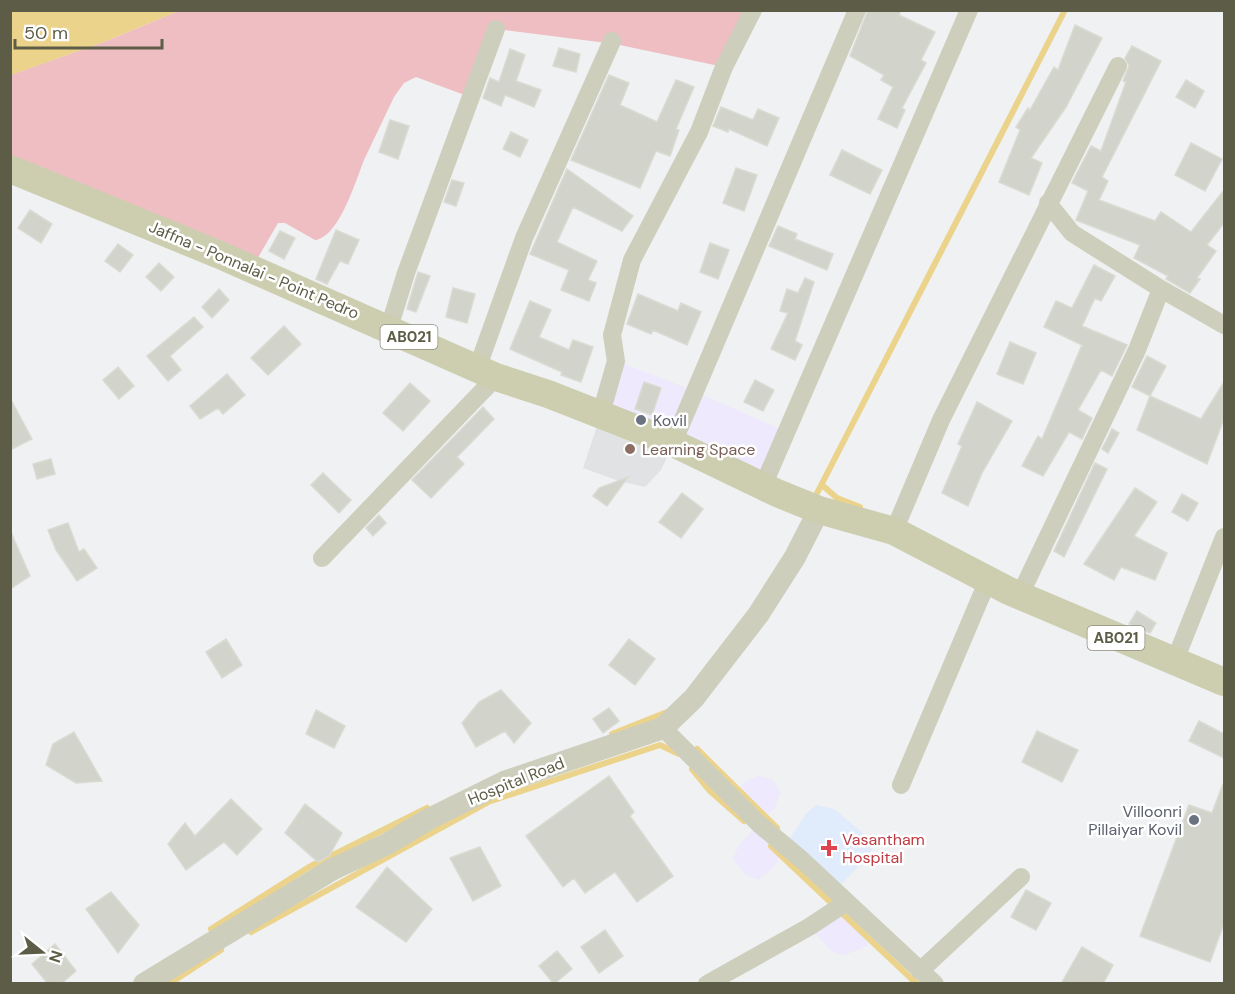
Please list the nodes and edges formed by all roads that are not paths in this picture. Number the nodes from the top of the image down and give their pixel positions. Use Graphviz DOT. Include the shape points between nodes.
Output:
graph roads {
  1 [pos="753,10"];
  2 [pos="857,10"];
  3 [pos="969,10"];
  4 [pos="496,29"];
  5 [pos="612,41"];
  6 [pos="1118,66"];
  7 [pos="10,169"];
  8 [pos="1048,203"];
  9 [pos="1161,289"];
  10 [pos="1224,325"];
  11 [pos="389,328"];
  12 [pos="487,373"];
  13 [pos="600,417"];
  14 [pos="673,443"];
  15 [pos="763,486"];
  16 [pos="819,510"];
  17 [pos="894,531"];
  18 [pos="1224,537"];
  19 [pos="322,558"];
  20 [pos="1002,587"];
  21 [pos="1174,663"];
  22 [pos="1224,682"];
  23 [pos="663,728"];
  24 [pos="901,785"];
  25 [pos="1022,878"];
  26 [pos="847,902"];
  27 [pos="921,971"];
  28 [pos="144,984"];
  29 [pos="708,984"];
  30 [pos="935,984"];
  1 -- 13 [label="street" via="724,67 699,132 632,260 612,335 616,362"];
  2 -- 14 [label="street"];
  3 -- 15 [label="street"];
  4 -- 11 [label="street"];
  5 -- 12 [label="street" via="524,238"];
  6 -- 8 [label="street"];
  7 -- 11 [label="main road, Jaffna - Ponnalai - Point Pedro / AB021"];
  8 -- 9 [label="street" via="1072,233"];
  8 -- 17 [label="street" via="941,420"];
  9 -- 10 [label="street"];
  9 -- 20 [label="street" via="1137,350"];
  11 -- 12 [label="main road, Jaffna - Ponnalai - Point Pedro / AB021"];
  12 -- 13 [label="main road, Jaffna - Ponnalai - Point Pedro / AB021"];
  12 -- 19 [label="street"];
  13 -- 14 [label="main road, Jaffna - Ponnalai - Point Pedro / AB021"];
  14 -- 15 [label="main road, Jaffna - Ponnalai - Point Pedro / AB021"];
  15 -- 16 [label="main road, Jaffna - Ponnalai - Point Pedro / AB021"];
  16 -- 17 [label="main road, Jaffna - Ponnalai - Point Pedro / AB021"];
  16 -- 23 [label="street, Hospital Road" via="758,615 694,698"];
  17 -- 20 [label="main road, Jaffna - Ponnalai - Point Pedro / AB021"];
  18 -- 21 [label="street"];
  20 -- 21 [label="main road, Jaffna - Ponnalai - Point Pedro / AB021"];
  20 -- 24 [label="street"];
  21 -- 22 [label="main road, Jaffna - Ponnalai - Point Pedro / AB021"];
  23 -- 26 [label="street" via="745,811"];
  23 -- 28 [label="street, Hospital Road" via="504,782 333,869"];
  25 -- 27 [label="street"];
  26 -- 27 [label="street"];
  26 -- 29 [label="street"];
  27 -- 30 [label="street"];
}
